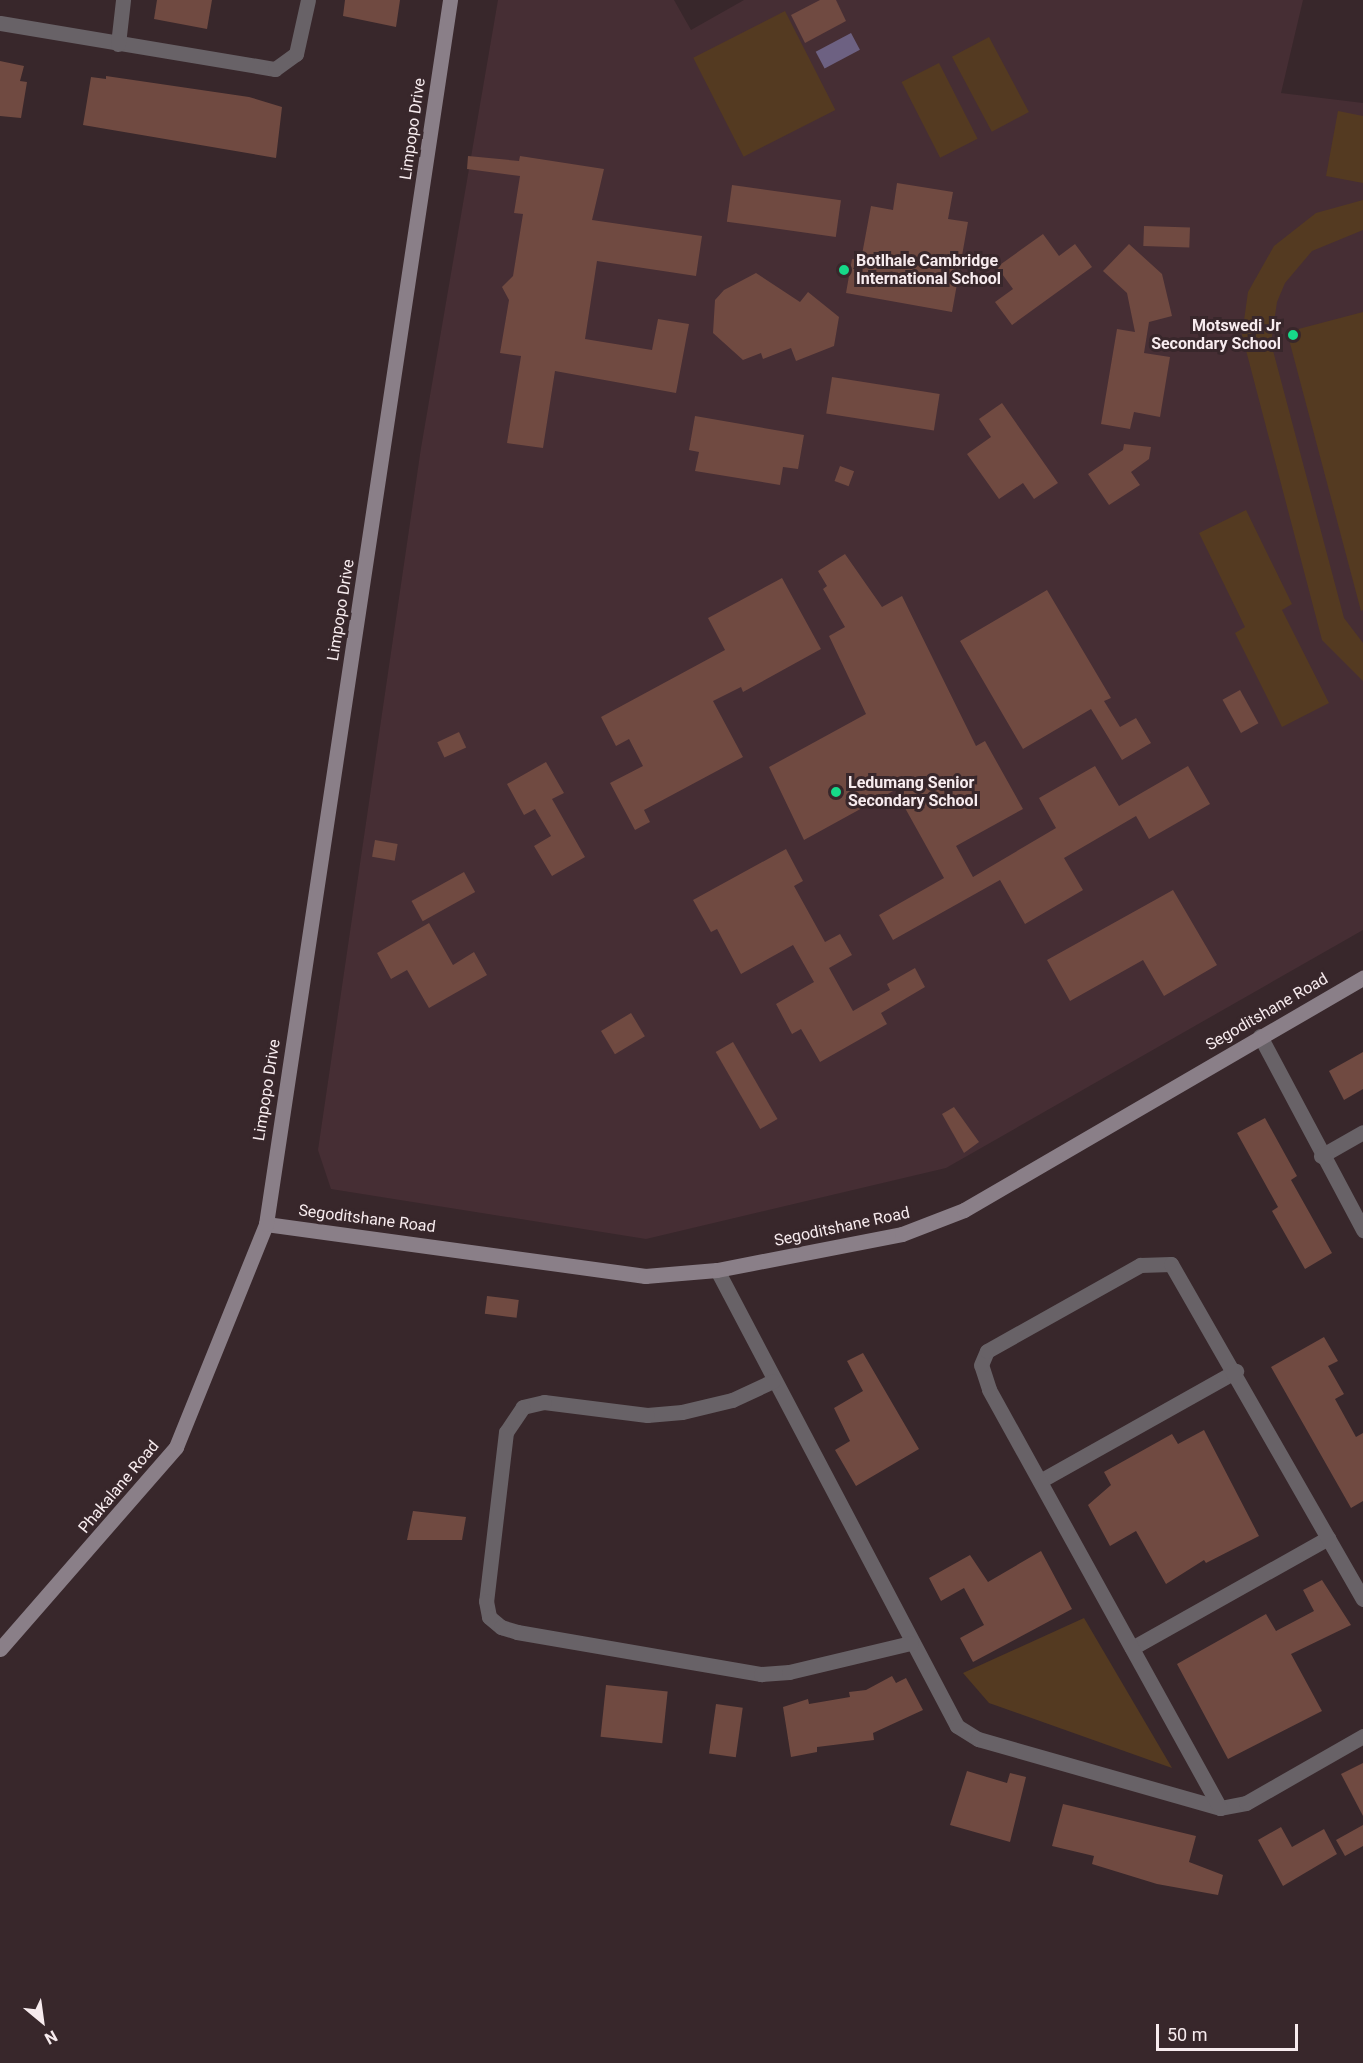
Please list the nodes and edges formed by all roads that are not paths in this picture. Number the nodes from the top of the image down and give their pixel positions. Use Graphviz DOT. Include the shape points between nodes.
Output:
graph roads {
  1 [pos="123,0"];
  2 [pos="308,0"];
  3 [pos="450,0"];
  4 [pos="0,23"];
  5 [pos="118,44"];
  6 [pos="1363,978"];
  7 [pos="1260,1036"];
  8 [pos="1363,1132"];
  9 [pos="1322,1156"];
  10 [pos="266,1224"];
  11 [pos="1363,1230"];
  12 [pos="717,1270"];
  13 [pos="1236,1371"];
  14 [pos="772,1381"];
  15 [pos="1040,1481"];
  16 [pos="1328,1538"];
  17 [pos="1363,1599"];
  18 [pos="911,1643"];
  19 [pos="1132,1648"];
  20 [pos="0,1649"];
  21 [pos="1363,1736"];
  22 [pos="1220,1809"];
  1 -- 5 [label="street"];
  2 -- 5 [label="street" via="296,54 288,64 275,69"];
  3 -- 10 [label="street, Limpopo Drive"];
  4 -- 5 [label="street"];
  6 -- 7 [label="street, Segoditshane Road"];
  7 -- 9 [label="street"];
  7 -- 12 [label="street, Segoditshane Road" via="950,1218 902,1234"];
  8 -- 9 [label="street"];
  9 -- 11 [label="street"];
  10 -- 12 [label="street, Segoditshane Road" via="622,1275"];
  10 -- 20 [label="street, Phakalane Road" via="176,1447"];
  12 -- 14 [label="street"];
  13 -- 15 [label="street"];
  13 -- 15 [label="street" via="1171,1264 1140,1264 1096,1286 994,1345 981,1365 989,1389"];
  13 -- 16 [label="street"];
  14 -- 18 [label="street"];
  14 -- 18 [label="street" via="732,1400 682,1412 647,1414 544,1402 523,1407 506,1432 486,1600 489,1617 501,1628 517,1632 761,1674"];
  15 -- 19 [label="street"];
  16 -- 17 [label="street"];
  16 -- 19 [label="street"];
  18 -- 22 [label="street" via="957,1726 978,1738"];
  19 -- 22 [label="street"];
  21 -- 22 [label="street" via="1246,1803"];
}
